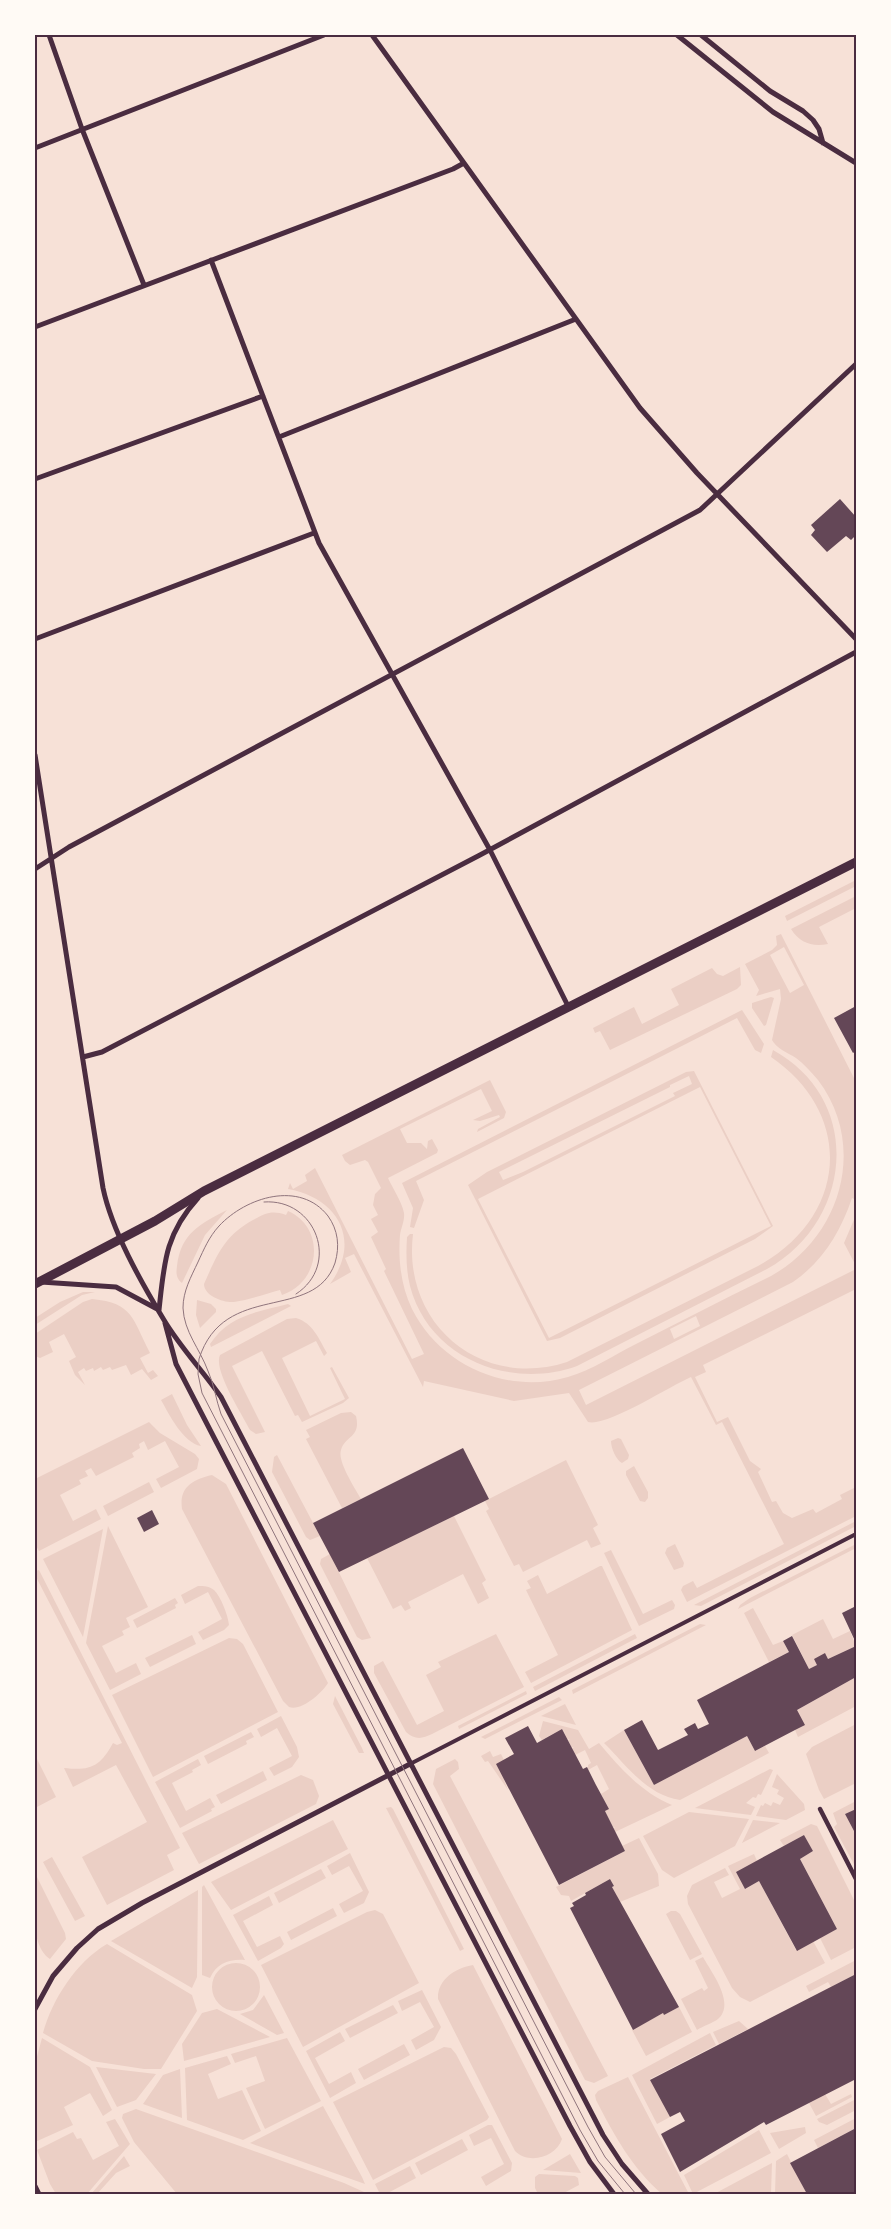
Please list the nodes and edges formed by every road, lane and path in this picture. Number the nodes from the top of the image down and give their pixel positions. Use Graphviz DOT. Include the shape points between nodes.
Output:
graph roads {
  1 [pos="49,35"];
  2 [pos="324,35"];
  3 [pos="372,35"];
  4 [pos="677,35"];
  5 [pos="701,35"];
  6 [pos="82,129"];
  7 [pos="823,144"];
  8 [pos="35,148"];
  9 [pos="464,163"];
  10 [pos="856,163"];
  11 [pos="211,260"];
  12 [pos="144,285"];
  13 [pos="576,319"];
  14 [pos="35,327"];
  15 [pos="856,364"];
  16 [pos="262,396"];
  17 [pos="279,437"];
  18 [pos="35,479"];
  19 [pos="718,494"];
  20 [pos="314,533"];
  21 [pos="35,639"];
  22 [pos="856,639"];
  23 [pos="856,652"];
  24 [pos="392,672"];
  25 [pos="35,755"];
  26 [pos="490,850"];
  27 [pos="51,859"];
  28 [pos="856,862"];
  29 [pos="35,870"];
  30 [pos="569,1008"];
  31 [pos="83,1057"];
  32 [pos="204,1191"];
  33 [pos="120,1238"];
  34 [pos="37,1283"];
  35 [pos="159,1311"];
  36 [pos="164,1320"];
  37 [pos="856,1534"];
  38 [pos="410,1764"];
  39 [pos="389,1776"];
  40 [pos="820,1809"];
  41 [pos="856,1880"];
  42 [pos="35,2009"];
  43 [pos="35,2186"];
  44 [pos="39,2194"];
  45 [pos="614,2194"];
  46 [pos="648,2194"];
  1 -- 6 [label="street"];
  2 -- 6 [label="street"];
  3 -- 9 [label="street"];
  4 -- 7 [label="street" via="773,112"];
  5 -- 7 [label="street" via="808,116 819,129"];
  6 -- 8 [label="street"];
  6 -- 12 [label="street"];
  7 -- 10 [label="street"];
  9 -- 11 [label="street"];
  9 -- 13 [label="street"];
  11 -- 12 [label="street"];
  11 -- 16 [label="street"];
  12 -- 14 [label="street"];
  13 -- 17 [label="street"];
  13 -- 19 [label="street" via="640,408"];
  15 -- 19 [label="street"];
  16 -- 17 [label="street"];
  16 -- 18 [label="street"];
  17 -- 20 [label="street"];
  19 -- 22 [label="street"];
  19 -- 24 [label="street" via="700,510"];
  20 -- 21 [label="street"];
  20 -- 24 [label="street"];
  23 -- 26 [label="street"];
  24 -- 26 [label="street"];
  24 -- 27 [label="street"];
  25 -- 27 [label="street"];
  26 -- 30 [label="street"];
  26 -- 31 [label="street" via="102,1052"];
  27 -- 29 [label="street"];
  27 -- 31 [label="street"];
  28 -- 30 [label="street"];
  30 -- 32 [label="street"];
  31 -- 33 [label="street" via="104,1193"];
  32 -- 33 [label="street"];
  32 -- 35 [label="street" via="188,1209 169,1245"];
  33 -- 34 [label="street"];
  33 -- 35 [label="street"];
  34 -- 35 [label="street" via="116,1287"];
  35 -- 36 [label="street"];
  36 -- 38 [label="street" via="224,1404"];
  36 -- 39 [label="street" via="176,1364"];
  37 -- 38 [label="lane"];
  38 -- 39 [label="street"];
  38 -- 46 [label="street" via="603,2135"];
  39 -- 42 [label="street" via="142,1903 98,1929 58,1970"];
  39 -- 45 [label="street" via="574,2134"];
  40 -- 41 [label="street"];
  43 -- 44 [label="street"];
}
